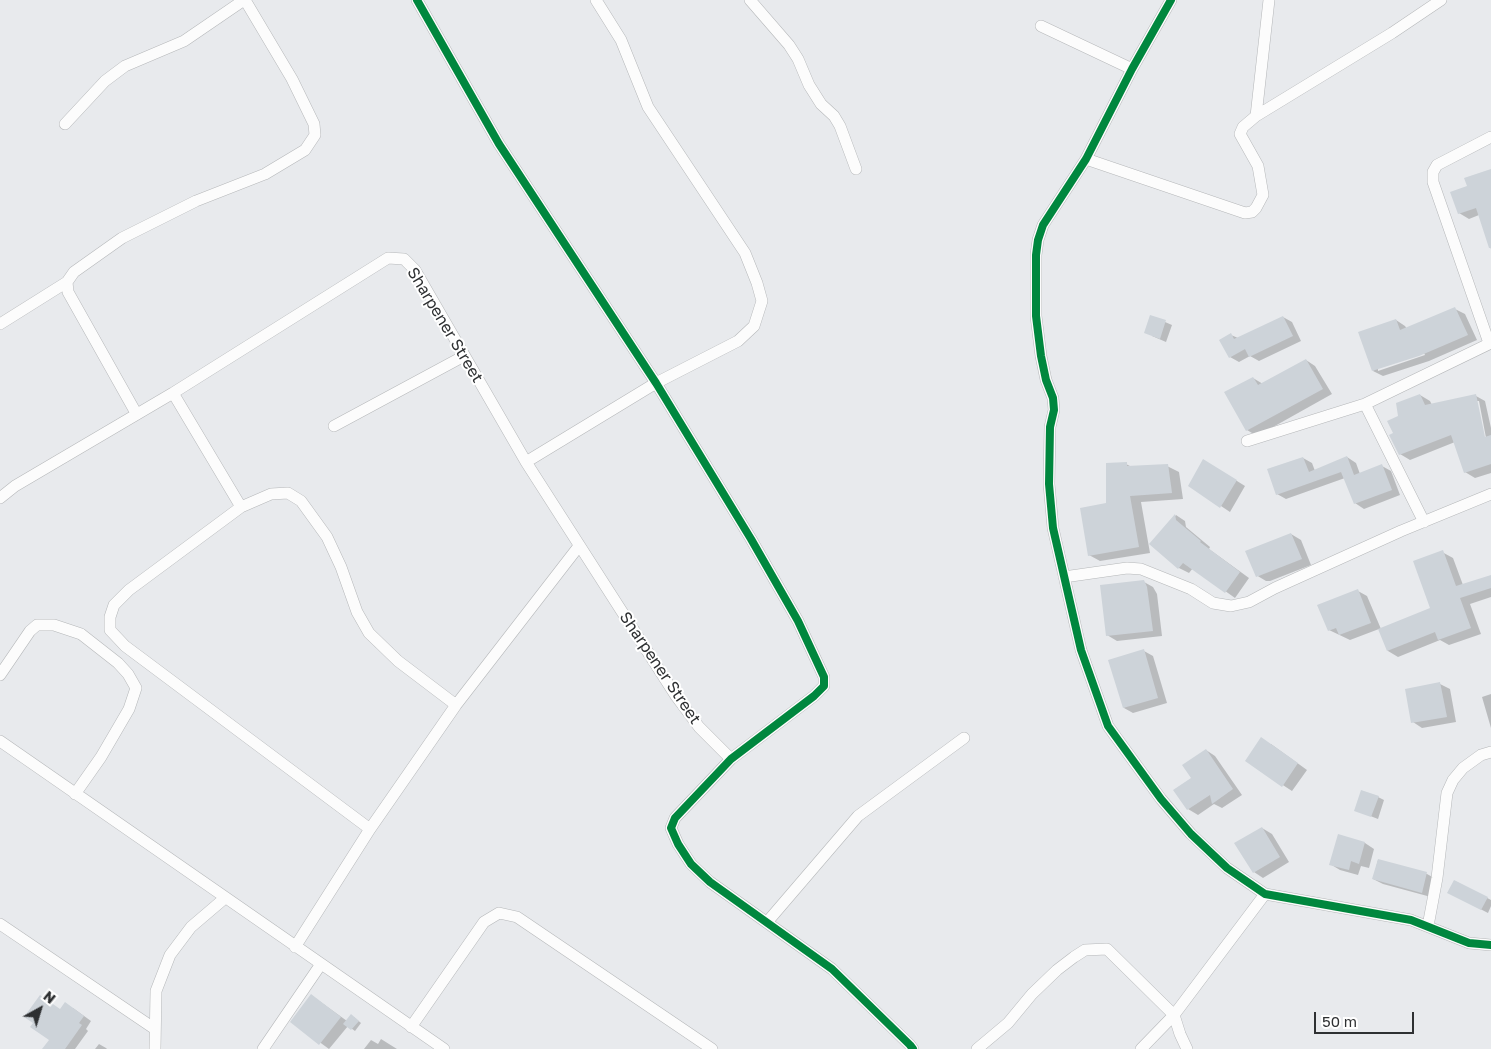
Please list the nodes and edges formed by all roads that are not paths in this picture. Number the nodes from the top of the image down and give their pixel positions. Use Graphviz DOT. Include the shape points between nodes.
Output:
graph roads {
  1 [pos="245,0"];
  2 [pos="417,0"];
  3 [pos="596,0"];
  4 [pos="750,0"];
  5 [pos="1170,0"];
  6 [pos="1269,0"];
  7 [pos="1441,0"];
  8 [pos="1041,26"];
  9 [pos="1132,68"];
  10 [pos="1256,116"];
  11 [pos="65,124"];
  12 [pos="1491,137"];
  13 [pos="1086,159"];
  14 [pos="856,170"];
  15 [pos="67,282"];
  16 [pos="0,324"];
  17 [pos="1490,343"];
  18 [pos="464,356"];
  19 [pos="656,383"];
  20 [pos="173,393"];
  21 [pos="1365,404"];
  22 [pos="136,413"];
  23 [pos="334,426"];
  24 [pos="1247,441"];
  25 [pos="526,462"];
  26 [pos="1491,494"];
  27 [pos="0,498"];
  28 [pos="241,507"];
  29 [pos="1424,522"];
  30 [pos="579,546"];
  31 [pos="1064,577"];
  32 [pos="0,675"];
  33 [pos="456,705"];
  34 [pos="964,738"];
  35 [pos="0,741"];
  36 [pos="1491,752"];
  37 [pos="731,759"];
  38 [pos="75,794"];
  39 [pos="370,829"];
  40 [pos="1265,894"];
  41 [pos="225,898"];
  42 [pos="768,921"];
  43 [pos="0,924"];
  44 [pos="1428,926"];
  45 [pos="1491,945"];
  46 [pos="295,947"];
  47 [pos="321,964"];
  48 [pos="1174,1015"];
  49 [pos="411,1027"];
  50 [pos="155,1029"];
  51 [pos="155,1049"];
  52 [pos="263,1049"];
  53 [pos="444,1049"];
  54 [pos="712,1049"];
  55 [pos="912,1049"];
  56 [pos="977,1049"];
  57 [pos="1141,1049"];
  58 [pos="1187,1049"];
  1 -- 11 [label="street" via="184,40 125,66 105,81"];
  1 -- 15 [label="street" via="292,78 314,124 312,142 292,159 265,174 196,201 122,238 74,272"];
  2 -- 19 [label="street" via="500,144"];
  3 -- 19 [label="street" via="621,40 648,107 745,253 762,301 754,326 738,341"];
  4 -- 14 [label="street" via="789,44 809,85 821,104 834,116"];
  5 -- 9 [label="street"];
  6 -- 10 [label="street"];
  7 -- 10 [label="street"];
  8 -- 9 [label="street"];
  9 -- 13 [label="street"];
  10 -- 13 [label="street" via="1240,134 1258,166 1263,194 1252,212 1244,213"];
  12 -- 17 [label="street" via="1437,165 1433,172"];
  13 -- 31 [label="street" via="1043,225 1036,254 1040,356 1054,410 1050,427 1049,484 1053,528"];
  15 -- 16 [label="street"];
  15 -- 22 [label="street" via="68,292"];
  17 -- 21 [label="street"];
  18 -- 20 [label="street, Sharpener Street" via="415,270 404,258 388,258"];
  18 -- 23 [label="street"];
  18 -- 25 [label="street, Sharpener Street"];
  19 -- 25 [label="street"];
  19 -- 37 [label="street" via="798,621 824,677 824,686 814,696"];
  20 -- 22 [label="street, Sharpener Street"];
  20 -- 28 [label="street"];
  21 -- 24 [label="street"];
  21 -- 29 [label="street"];
  22 -- 27 [label="street, Sharpener Street"];
  25 -- 30 [label="street, Sharpener Street"];
  26 -- 29 [label="street"];
  28 -- 33 [label="street" via="271,494 288,493 301,501 327,536 357,612 369,633 398,661"];
  28 -- 39 [label="street" via="129,590 114,605 110,630 125,646"];
  29 -- 31 [label="street" via="1249,602 1231,606 1213,603 1191,589 1141,568"];
  30 -- 33 [label="street"];
  30 -- 37 [label="street, Sharpener Street" via="676,696 699,727"];
  31 -- 40 [label="street" via="1081,650 1108,726 1191,834 1227,868"];
  32 -- 38 [label="street" via="37,625 81,634 128,674 136,688 129,709"];
  33 -- 39 [label="street"];
  34 -- 42 [label="street" via="858,816"];
  35 -- 38 [label="street"];
  36 -- 44 [label="street" via="1463,768 1447,793"];
  37 -- 42 [label="street" via="676,818 672,828 691,864 710,882"];
  38 -- 41 [label="street"];
  39 -- 46 [label="street"];
  40 -- 44 [label="street" via="1411,920"];
  40 -- 48 [label="street"];
  41 -- 46 [label="street"];
  41 -- 50 [label="street" via="191,927 170,955 156,991"];
  42 -- 55 [label="street" via="832,969"];
  43 -- 50 [label="street"];
  44 -- 45 [label="street" via="1470,944"];
  46 -- 47 [label="street"];
  47 -- 49 [label="street"];
  47 -- 52 [label="street"];
  48 -- 56 [label="street" via="1107,949 1085,950 1057,970 1008,1023"];
  48 -- 57 [label="street"];
  48 -- 58 [label="street"];
  49 -- 53 [label="street"];
  49 -- 54 [label="street" via="484,922 498,913 517,917"];
  50 -- 51 [label="street"];
}
